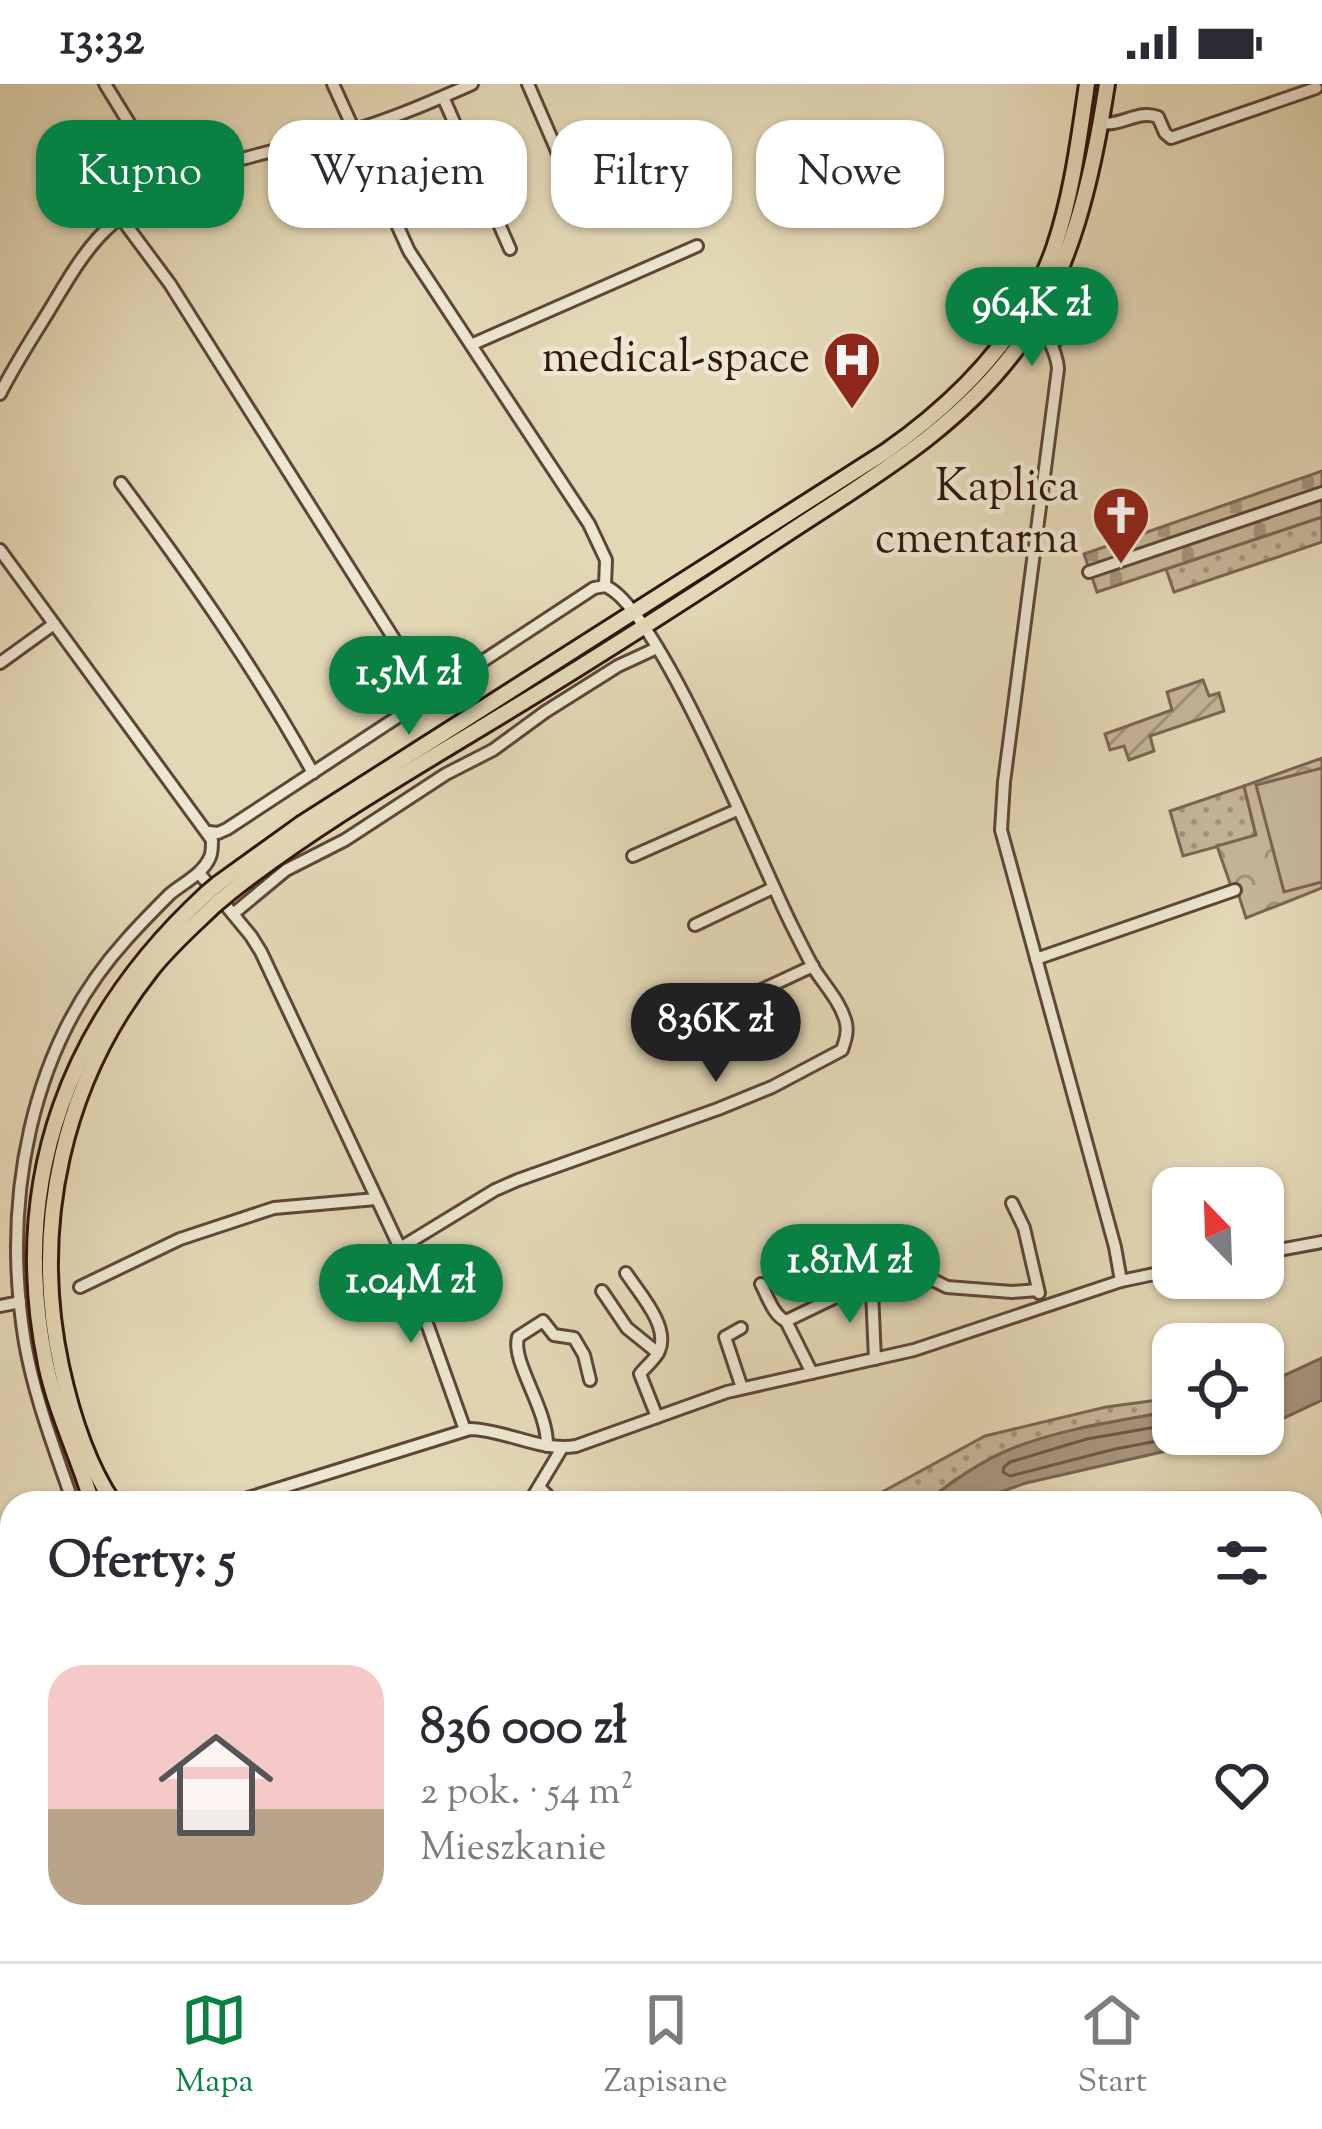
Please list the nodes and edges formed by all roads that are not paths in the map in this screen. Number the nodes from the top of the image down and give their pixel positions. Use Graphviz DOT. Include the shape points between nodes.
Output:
graph roads {
  1 [pos="105,84"];
  2 [pos="333,84"];
  3 [pos="472,84"];
  4 [pos="529,84"];
  5 [pos="1087,84"];
  6 [pos="1107,84"];
  7 [pos="1316,88"];
  8 [pos="443,97"];
  9 [pos="1082,116"];
  10 [pos="127,120"];
  11 [pos="349,120"];
  12 [pos="380,120"];
  13 [pos="1100,123"];
  14 [pos="551,136"];
  15 [pos="110,228"];
  16 [pos="129,228"];
  17 [pos="398,228"];
  18 [pos="697,246"];
  19 [pos="510,249"];
  20 [pos="1072,277"];
  21 [pos="1023,312"];
  22 [pos="1042,336"];
  23 [pos="473,344"];
  24 [pos="0,394"];
  25 [pos="121,484"];
  26 [pos="1322,493"];
  27 [pos="0,550"];
  28 [pos="1089,572"];
  29 [pos="605,586"];
  30 [pos="638,620"];
  31 [pos="53,624"];
  32 [pos="657,648"];
  33 [pos="0,663"];
  34 [pos="430,696"];
  35 [pos="313,773"];
  36 [pos="737,810"];
  37 [pos="209,832"];
  38 [pos="634,856"];
  39 [pos="199,873"];
  40 [pos="773,888"];
  41 [pos="1235,890"];
  42 [pos="217,893"];
  43 [pos="233,914"];
  44 [pos="695,925"];
  45 [pos="1036,959"];
  46 [pos="813,966"];
  47 [pos="738,1001"];
  48 [pos="376,1198"];
  49 [pos="1012,1202"];
  50 [pos="1322,1242"];
  51 [pos="400,1248"];
  52 [pos="1284,1249"];
  53 [pos="626,1273"];
  54 [pos="1152,1274"];
  55 [pos="1120,1281"];
  56 [pos="761,1284"];
  57 [pos="80,1287"];
  58 [pos="602,1291"];
  59 [pos="1039,1291"];
  60 [pos="872,1292"];
  61 [pos="1012,1292"];
  62 [pos="20,1302"];
  63 [pos="0,1306"];
  64 [pos="1044,1307"];
  65 [pos="1020,1316"];
  66 [pos="786,1321"];
  67 [pos="741,1328"];
  68 [pos="658,1353"];
  69 [pos="875,1359"];
  70 [pos="812,1372"];
  71 [pos="590,1380"];
  72 [pos="742,1388"];
  73 [pos="657,1417"];
  74 [pos="465,1430"];
  75 [pos="547,1446"];
  76 [pos="562,1448"];
  77 [pos="539,1487"];
  78 [pos="69,1491"];
  79 [pos="87,1491"];
  80 [pos="104,1491"];
  81 [pos="270,1491"];
  82 [pos="536,1491"];
  83 [pos="543,1491"];
  1 -- 10 [label="street"];
  2 -- 11 [label="street"];
  3 -- 8 [label="street"];
  4 -- 14 [label="street"];
  5 -- 9 [label="main road"];
  6 -- 13 [label="main road"];
  7 -- 13 [label="street" via="1171,138 1150,114"];
  8 -- 12 [label="street"];
  8 -- 19 [label="street"];
  9 -- 13 [label="main road"];
  9 -- 21 [label="main road" via="1062,222"];
  13 -- 22 [label="main road" via="1072,236 1040,312"];
  15 -- 24 [label="street" via="74,269"];
  16 -- 34 [label="street"];
  17 -- 23 [label="street"];
  18 -- 23 [label="street"];
  20 -- 22 [label="street" via="1065,333"];
  21 -- 22 [label="street"];
  21 -- 30 [label="main road" via="970,380 914,431"];
  22 -- 30 [label="main road" via="930,437"];
  22 -- 45 [label="street" via="1058,362 1056,391 1000,819"];
  23 -- 29 [label="street" via="589,524 606,560"];
  25 -- 35 [label="street" via="236,643"];
  26 -- 28 [label="street"];
  27 -- 31 [label="street"];
  29 -- 30 [label="street"];
  29 -- 34 [label="street"];
  30 -- 32 [label="street"];
  30 -- 42 [label="main road"];
  31 -- 33 [label="street"];
  31 -- 37 [label="street"];
  32 -- 36 [label="street"];
  32 -- 43 [label="street" via="286,871"];
  34 -- 35 [label="street"];
  35 -- 37 [label="street" via="222,832"];
  36 -- 38 [label="street"];
  36 -- 40 [label="street"];
  37 -- 39 [label="street" via="212,855"];
  39 -- 43 [label="street"];
  39 -- 62 [label="street" via="122,944 55,1054 22,1171"];
  40 -- 44 [label="street"];
  40 -- 46 [label="street"];
  41 -- 45 [label="street"];
  42 -- 79 [label="main road" via="176,921 93,1033 55,1124 40,1188 34,1263 41,1341"];
  42 -- 80 [label="main road" via="112,1029 80,1095 55,1181 54,1332"];
  43 -- 48 [label="street" via="261,952"];
  45 -- 55 [label="street"];
  46 -- 47 [label="street"];
  46 -- 51 [label="street" via="845,1021 842,1050 772,1088 495,1190"];
  48 -- 51 [label="street"];
  48 -- 57 [label="street" via="274,1208 180,1239"];
  49 -- 59 [label="street"];
  50 -- 52 [label="street"];
  51 -- 74 [label="street"];
  53 -- 68 [label="street" via="657,1324"];
  54 -- 55 [label="street"];
  55 -- 64 [label="street"];
  56 -- 66 [label="street"];
  58 -- 68 [label="street" via="627,1328"];
  59 -- 61 [label="street"];
  59 -- 64 [label="street"];
  60 -- 61 [label="street" via="933,1280"];
  60 -- 66 [label="street" via="840,1295"];
  60 -- 69 [label="street"];
  61 -- 65 [label="street"];
  62 -- 63 [label="street"];
  62 -- 78 [label="street" via="32,1376"];
  64 -- 65 [label="street"];
  65 -- 69 [label="street"];
  66 -- 70 [label="street"];
  67 -- 72 [label="street" via="725,1337"];
  68 -- 73 [label="street" via="640,1374"];
  69 -- 70 [label="street"];
  70 -- 72 [label="street"];
  71 -- 75 [label="street" via="574,1338 554,1335 543,1321 518,1337"];
  72 -- 73 [label="street"];
  73 -- 76 [label="street"];
  74 -- 75 [label="street"];
  74 -- 81 [label="street"];
  75 -- 76 [label="street"];
  76 -- 77 [label="street"];
  77 -- 82 [label="street"];
  77 -- 83 [label="street"];
}
